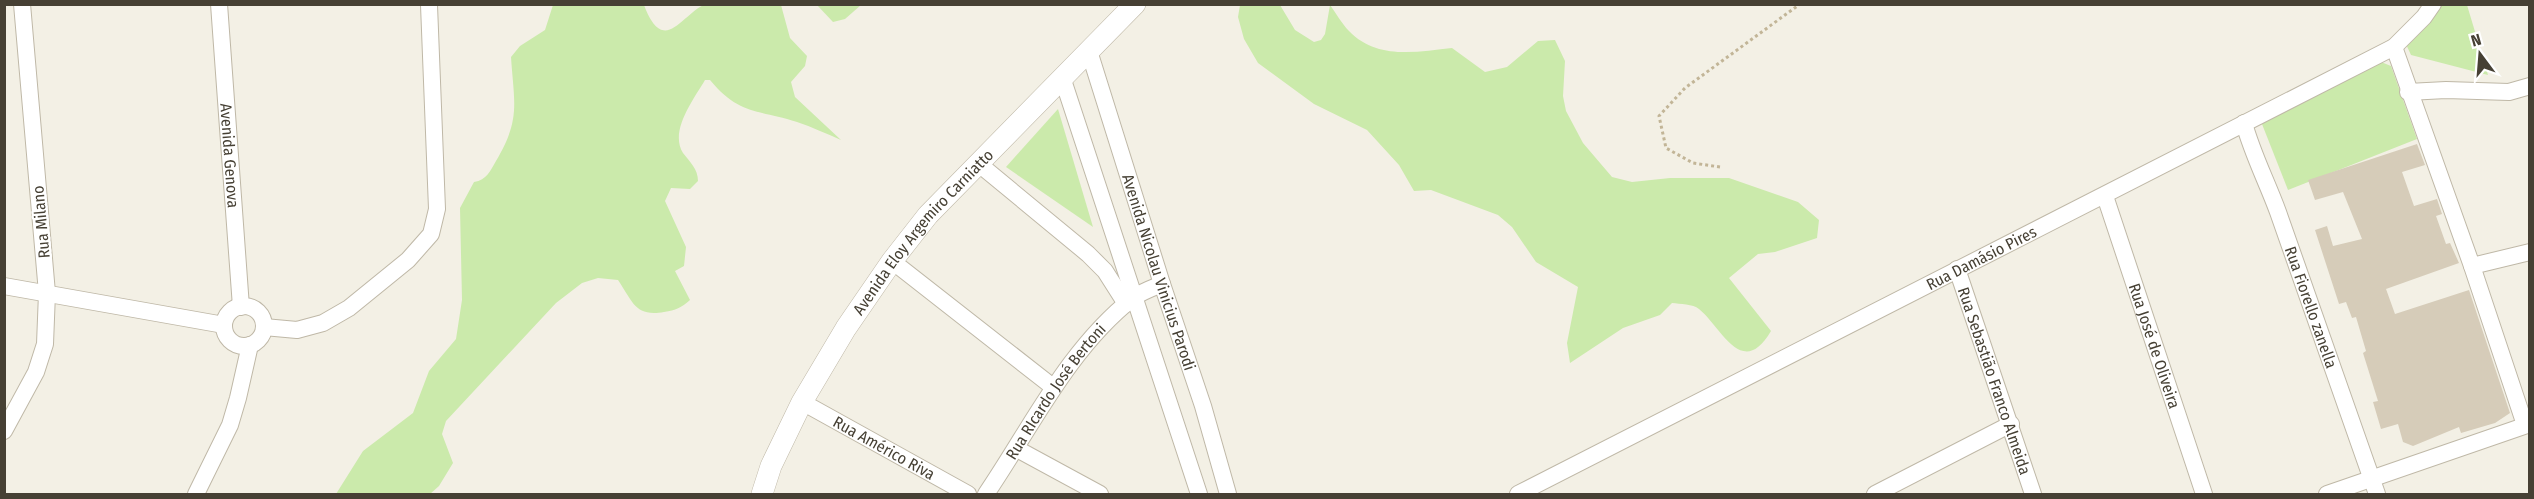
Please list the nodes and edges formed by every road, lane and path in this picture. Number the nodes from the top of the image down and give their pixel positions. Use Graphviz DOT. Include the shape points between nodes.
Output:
graph roads {
  1 [pos="22,4"];
  2 [pos="219,4"];
  3 [pos="1135,4"];
  4 [pos="1800,4"];
  5 [pos="2433,4"];
  6 [pos="429,5"];
  7 [pos="2394,47"];
  8 [pos="1089,51"];
  9 [pos="1062,77"];
  10 [pos="2529,86"];
  11 [pos="2408,92"];
  12 [pos="2244,123"];
  13 [pos="979,164"];
  14 [pos="1720,168"];
  15 [pos="2105,196"];
  16 [pos="2529,252"];
  17 [pos="892,261"];
  18 [pos="2472,266"];
  19 [pos="1957,268"];
  20 [pos="1162,284"];
  21 [pos="4,286"];
  22 [pos="47,293"];
  23 [pos="1131,300"];
  24 [pos="241,307"];
  25 [pos="224,325"];
  26 [pos="264,327"];
  27 [pos="250,345"];
  28 [pos="1053,387"];
  29 [pos="802,402"];
  30 [pos="2010,424"];
  31 [pos="2527,424"];
  32 [pos="4,431"];
  33 [pos="1017,449"];
  34 [pos="2371,478"];
  35 [pos="196,495"];
  36 [pos="762,495"];
  37 [pos="968,495"];
  38 [pos="986,495"];
  39 [pos="1100,495"];
  40 [pos="1199,495"];
  41 [pos="1228,495"];
  42 [pos="1518,495"];
  43 [pos="1875,495"];
  44 [pos="2033,495"];
  45 [pos="2204,495"];
  46 [pos="2327,495"];
  47 [pos="2377,495"];
  1 -- 22 [label="street, Rua Milano"];
  2 -- 24 [label="street, Avenida Genova"];
  3 -- 8 [label="street, Avenida Eloy Argemiro Carniatto"];
  4 -- 14 [label="path" via="1685,88 1659,116 1666,148 1693,163"];
  5 -- 7 [label="street, Rua Damásio Pires"];
  6 -- 26 [label="street" via="436,209 431,234 408,260 349,308 323,323 297,330"];
  7 -- 11 [label="street"];
  7 -- 12 [label="street, Rua Damásio Pires"];
  8 -- 9 [label="street, Avenida Eloy Argemiro Carniatto"];
  8 -- 20 [label="street, Avenida Nicolau Vinicius Parodi"];
  9 -- 13 [label="street, Avenida Eloy Argemiro Carniatto"];
  9 -- 23 [label="street, Avenida Nicolau Vinicius Parodi"];
  10 -- 11 [label="street" via="2509,92"];
  11 -- 18 [label="street"];
  12 -- 15 [label="street, Rua Damásio Pires"];
  12 -- 34 [label="street, Rua Fiorello zanella"];
  13 -- 17 [label="street, Avenida Eloy Argemiro Carniatto" via="928,215"];
  13 -- 23 [label="street" via="1088,254"];
  15 -- 19 [label="street, Rua Damásio Pires"];
  15 -- 45 [label="street, Rua José de Oliveira"];
  16 -- 18 [label="street"];
  17 -- 28 [label="street"];
  17 -- 29 [label="street, Avenida Eloy Argemiro Carniatto"];
  18 -- 31 [label="street"];
  19 -- 30 [label="street, Rua Sebastião Franco Almeida"];
  19 -- 42 [label="street, Rua Damásio Pires"];
  20 -- 23 [label="street, Rua RIcardo José Bertoni"];
  20 -- 41 [label="street, Avenida Nicolau Vinicius Parodi"];
  21 -- 22 [label="street"];
  22 -- 25 [label="street"];
  22 -- 32 [label="street, Rua Milano" via="45,344 36,372"];
  23 -- 28 [label="street, Rua RIcardo José Bertoni" via="1096,333"];
  23 -- 40 [label="street, Avenida Nicolau Vinicius Parodi"];
  24 -- 25 [label="street" via="229,313"];
  24 -- 26 [label="street" via="259,313"];
  25 -- 27 [label="street" via="231,342"];
  26 -- 27 [label="street" via="261,338"];
  27 -- 35 [label="street" via="230,425"];
  28 -- 33 [label="street, Rua RIcardo José Bertoni"];
  29 -- 36 [label="street, Avenida Eloy Argemiro Carniatto" via="771,466"];
  29 -- 37 [label="street, Rua Américo Riva"];
  30 -- 43 [label="street"];
  30 -- 44 [label="street, Rua Sebastião Franco Almeida"];
  31 -- 34 [label="street"];
  33 -- 38 [label="street, Rua RIcardo José Bertoni"];
  33 -- 39 [label="street"];
  34 -- 46 [label="street"];
  34 -- 47 [label="street, Rua Fiorello zanella"];
}
